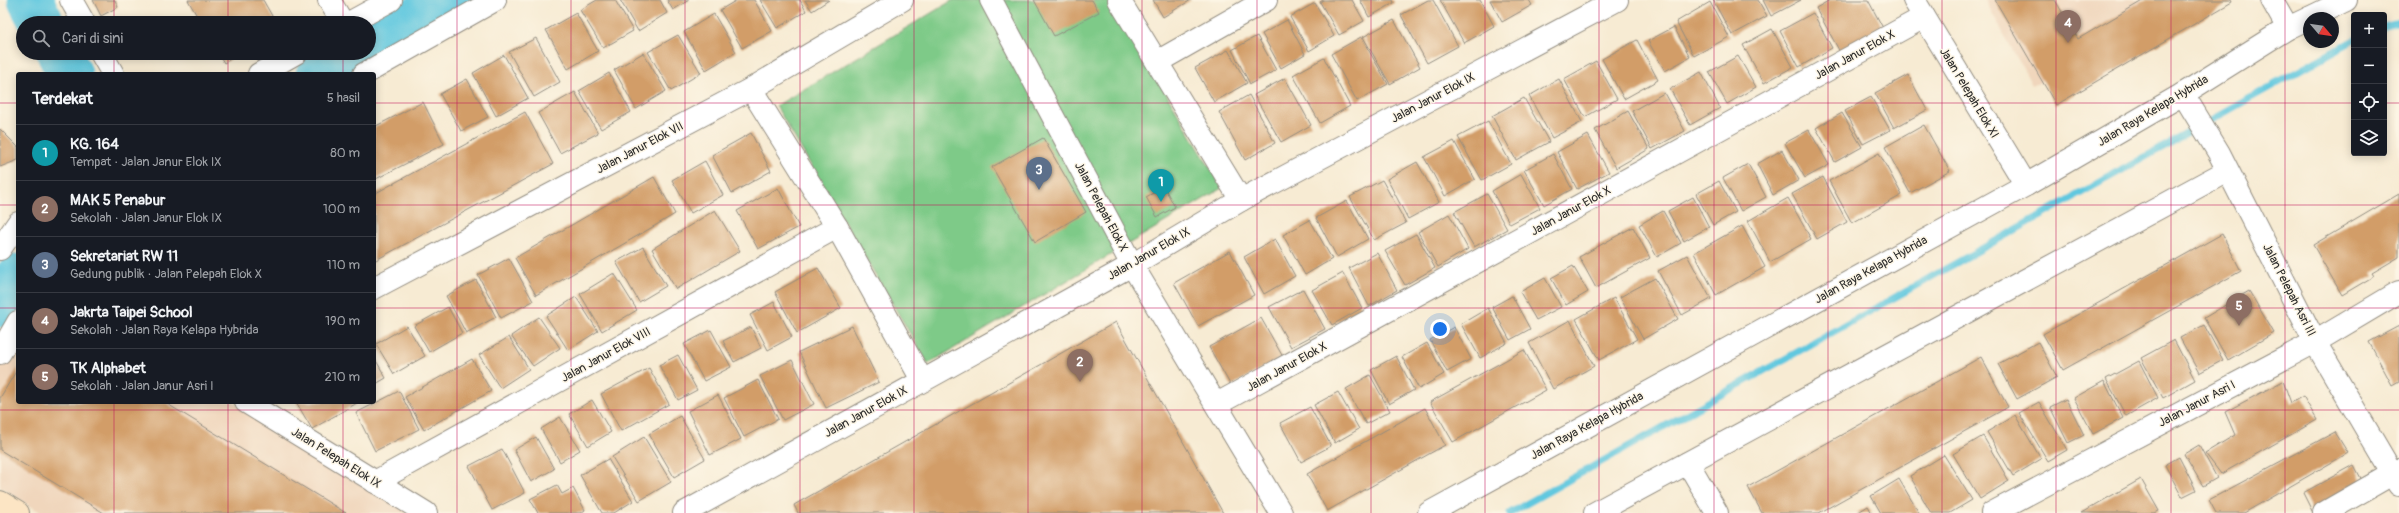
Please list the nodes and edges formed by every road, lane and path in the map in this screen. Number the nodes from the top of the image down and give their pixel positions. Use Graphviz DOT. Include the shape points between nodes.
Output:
graph roads {
  1 [pos="71,0"];
  2 [pos="329,0"];
  3 [pos="391,0"];
  4 [pos="495,0"];
  5 [pos="902,0"];
  6 [pos="991,0"];
  7 [pos="1119,0"];
  8 [pos="1266,0"];
  9 [pos="1617,0"];
  10 [pos="2272,0"];
  11 [pos="2346,0"];
  12 [pos="1919,8"];
  13 [pos="2321,12"];
  14 [pos="80,16"];
  15 [pos="339,16"];
  16 [pos="362,16"];
  17 [pos="2303,21"];
  18 [pos="2288,28"];
  19 [pos="105,60"];
  20 [pos="284,60"];
  21 [pos="1157,62"];
  22 [pos="112,72"];
  23 [pos="263,72"];
  24 [pos="368,72"];
  25 [pos="751,89"];
  26 [pos="2188,101"];
  27 [pos="2223,162"];
  28 [pos="2026,185"];
  29 [pos="1241,200"];
  30 [pos="16,226"];
  31 [pos="837,227"];
  32 [pos="0,249"];
  33 [pos="1132,265"];
  34 [pos="376,287"];
  35 [pos="2399,292"];
  36 [pos="16,325"];
  37 [pos="2315,342"];
  38 [pos="0,353"];
  39 [pos="922,380"];
  40 [pos="249,404"];
  41 [pos="1217,404"];
  42 [pos="1688,463"];
  43 [pos="2397,476"];
  44 [pos="375,482"];
  45 [pos="0,502"];
  46 [pos="18,513"];
  47 [pos="426,513"];
  48 [pos="684,513"];
  49 [pos="1281,513"];
  50 [pos="1429,513"];
  51 [pos="1595,513"];
  52 [pos="1717,513"];
  53 [pos="1992,513"];
  54 [pos="2324,513"];
  1 -- 14 [label="street"];
  2 -- 15 [label="street"];
  3 -- 16 [label="street"];
  4 -- 24 [label="street"];
  5 -- 25 [label="street, Jalan Janur Elok VII"];
  6 -- 33 [label="street, Jalan Pelepah Elok X"];
  7 -- 21 [label="street"];
  8 -- 21 [label="street"];
  9 -- 29 [label="street, Jalan Janur Elok IX"];
  10 -- 18 [label="street"];
  11 -- 13 [label="street, Jalan Raya Kelapa Hybrida"];
  12 -- 28 [label="street, Jalan Pelepah Elok XI"];
  12 -- 41 [label="street, Jalan Janur Elok X"];
  17 -- 18 [label="street, Jalan Raya Kelapa Hybrida"];
  18 -- 26 [label="street, Jalan Raya Kelapa Hybrida"];
  19 -- 22 [label="street"];
  20 -- 23 [label="street"];
  21 -- 29 [label="street"];
  25 -- 31 [label="street"];
  25 -- 34 [label="street, Jalan Janur Elok VII"];
  26 -- 27 [label="street, Jalan Pelepah Asri III"];
  26 -- 28 [label="street, Jalan Raya Kelapa Hybrida"];
  27 -- 37 [label="street, Jalan Pelepah Asri III"];
  27 -- 42 [label="street"];
  28 -- 50 [label="street, Jalan Raya Kelapa Hybrida"];
  29 -- 33 [label="street, Jalan Janur Elok IX"];
  30 -- 32 [label="street"];
  31 -- 39 [label="street"];
  31 -- 44 [label="street, Jalan Janur Elok VIII"];
  33 -- 39 [label="street, Jalan Janur Elok IX"];
  33 -- 41 [label="street, Jalan Pelepah Elok X"];
  35 -- 37 [label="street, Jalan Janur Asri I"];
  36 -- 38 [label="street"];
  37 -- 43 [label="street, Jalan Pelepah Asri III"];
  37 -- 53 [label="street, Jalan Janur Asri I"];
  39 -- 48 [label="street, Jalan Janur Elok IX"];
  40 -- 44 [label="street, Jalan Pelepah Elok IX"];
  41 -- 49 [label="street, Jalan Pelepah Elok X"];
  42 -- 51 [label="street"];
  42 -- 52 [label="street"];
  43 -- 54 [label="street"];
  44 -- 47 [label="street, Jalan Pelepah Elok IX"];
  45 -- 46 [label="main road"];
}
